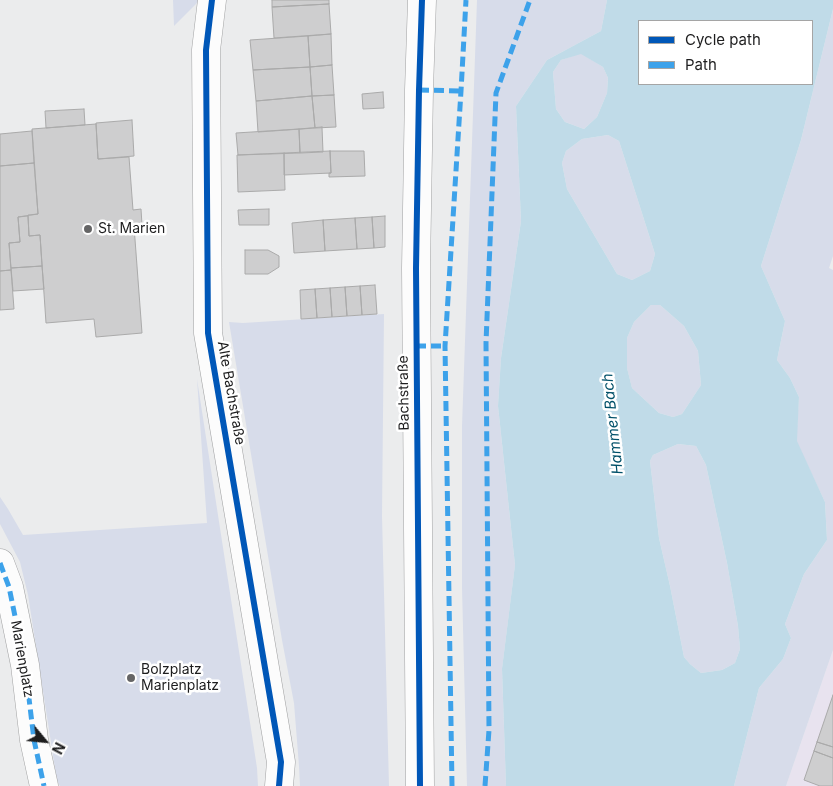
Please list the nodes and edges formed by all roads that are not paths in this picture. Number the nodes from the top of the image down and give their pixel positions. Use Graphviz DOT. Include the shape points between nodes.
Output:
graph roads {
  1 [pos="212,0"];
  2 [pos="422,0"];
  3 [pos="0,563"];
  4 [pos="44,786"];
  5 [pos="279,786"];
  6 [pos="420,786"];
  1 -- 5 [label="street, Alte Bachstraße" via="206,50 208,332 281,762"];
  2 -- 6 [label="street, Bachstraße" via="416,268"];
  3 -- 4 [label="street, Marienplatz" via="9,587 25,665 34,740"];
}
